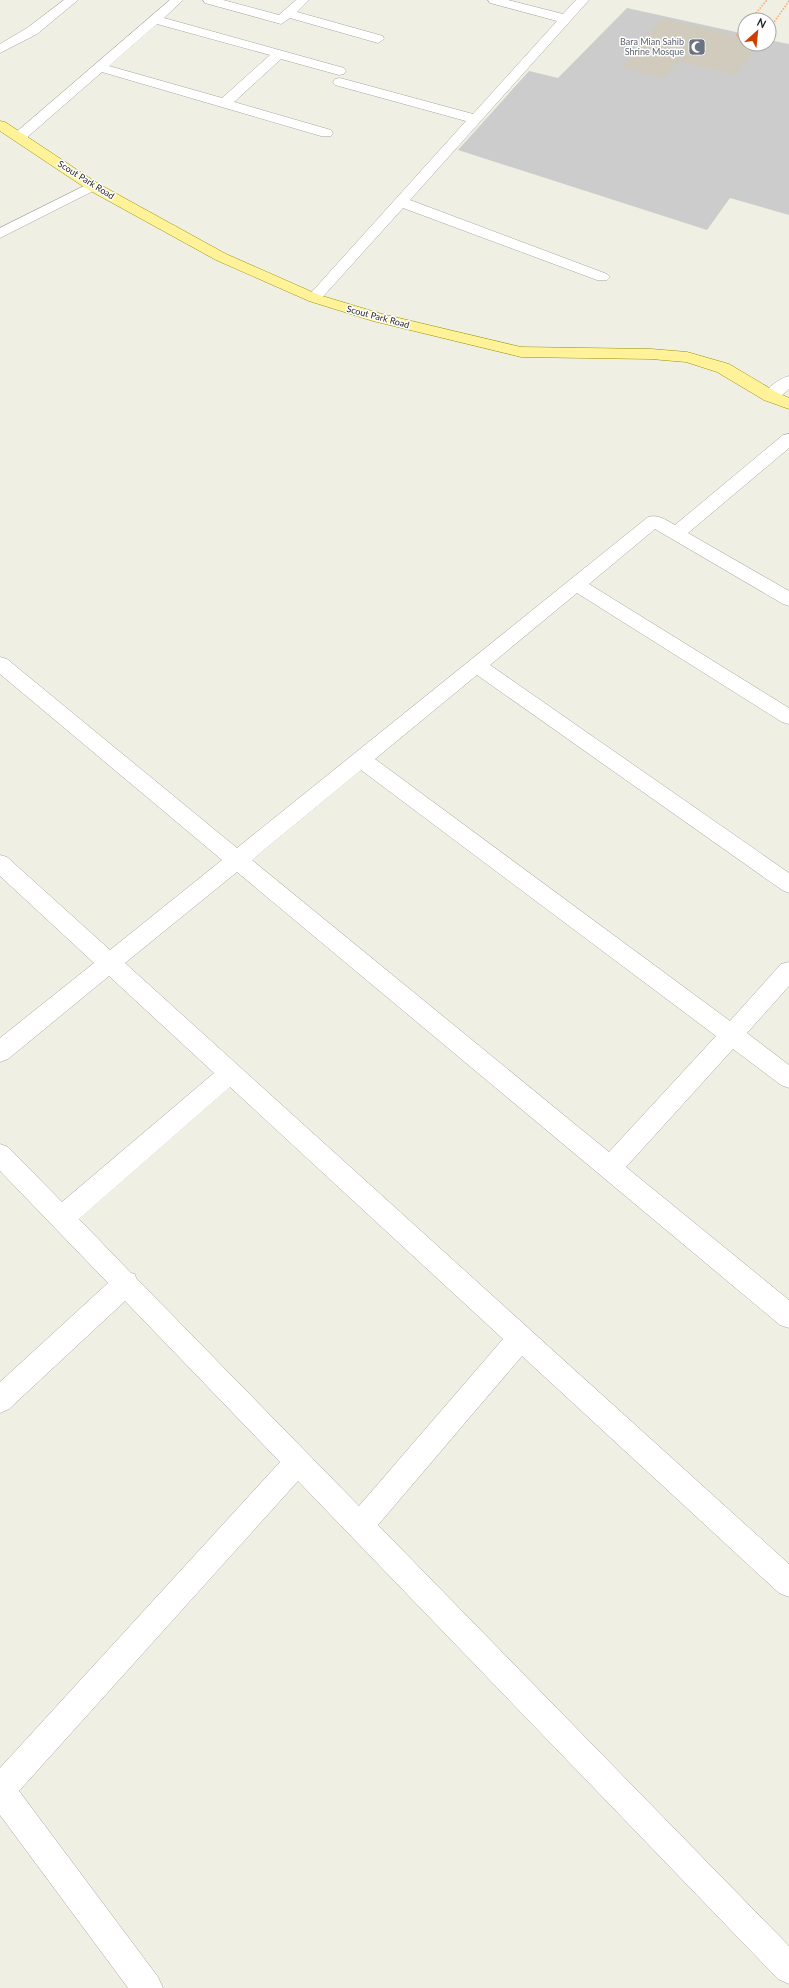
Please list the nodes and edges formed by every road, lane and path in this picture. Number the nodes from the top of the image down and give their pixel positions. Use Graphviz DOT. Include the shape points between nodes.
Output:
graph roads {
  1 [pos="72,0"];
  2 [pos="177,0"];
  3 [pos="209,0"];
  4 [pos="303,0"];
  5 [pos="494,0"];
  6 [pos="583,0"];
  7 [pos="767,0"];
  8 [pos="789,1"];
  9 [pos="757,12"];
  10 [pos="288,14"];
  11 [pos="777,18"];
  12 [pos="155,19"];
  13 [pos="566,19"];
  14 [pos="378,39"];
  15 [pos="0,49"];
  16 [pos="279,54"];
  17 [pos="100,67"];
  18 [pos="224,103"];
  19 [pos="474,119"];
  20 [pos="0,125"];
  21 [pos="326,133"];
  22 [pos="19,137"];
  23 [pos="92,186"];
  24 [pos="401,202"];
  25 [pos="0,234"];
  26 [pos="602,277"];
  27 [pos="314,298"];
  28 [pos="789,381"];
  29 [pos="770,396"];
  30 [pos="789,404"];
  31 [pos="789,439"];
  32 [pos="676,534"];
  33 [pos="576,584"];
  34 [pos="789,599"];
  35 [pos="0,664"];
  36 [pos="476,665"];
  37 [pos="789,717"];
  38 [pos="361,758"];
  39 [pos="237,859"];
  40 [pos="0,863"];
  41 [pos="789,884"];
  42 [pos="109,963"];
  43 [pos="789,971"];
  44 [pos="731,1035"];
  45 [pos="0,1052"];
  46 [pos="230,1073"];
  47 [pos="789,1078"];
  48 [pos="0,1154"];
  49 [pos="610,1168"];
  50 [pos="62,1218"];
  51 [pos="126,1283"];
  52 [pos="789,1316"];
  53 [pos="520,1338"];
  54 [pos="0,1400"];
  55 [pos="298,1461"];
  56 [pos="360,1525"];
  57 [pos="789,1583"];
  58 [pos="0,1790"];
  59 [pos="789,1968"];
  60 [pos="147,1988"];
  1 -- 15 [label="street" via="32,31"];
  2 -- 12 [label="street"];
  3 -- 10 [label="street" via="281,20"];
  4 -- 10 [label="street"];
  5 -- 13 [label="street"];
  6 -- 13 [label="street"];
  7 -- 9 [label="path"];
  8 -- 11 [label="path"];
  10 -- 14 [label="street"];
  12 -- 16 [label="street"];
  12 -- 17 [label="street"];
  13 -- 19 [label="street"];
  16 -- 18 [label="street"];
  16 -- 19 [label="street" via="340,77"];
  17 -- 18 [label="street"];
  17 -- 22 [label="street"];
  18 -- 21 [label="street"];
  19 -- 24 [label="street"];
  20 -- 22 [label="main road, Scout Park Road"];
  22 -- 23 [label="main road, Scout Park Road"];
  23 -- 25 [label="street"];
  23 -- 27 [label="main road, Scout Park Road" via="221,257"];
  24 -- 26 [label="street"];
  24 -- 27 [label="street"];
  27 -- 29 [label="main road, Scout Park Road" via="378,318 521,352 687,357 723,368"];
  28 -- 29 [label="street"];
  29 -- 30 [label="main road, Scout Park Road"];
  31 -- 32 [label="street"];
  32 -- 33 [label="street" via="654,521"];
  32 -- 34 [label="street"];
  33 -- 36 [label="street"];
  33 -- 37 [label="street"];
  35 -- 39 [label="street"];
  36 -- 38 [label="street"];
  36 -- 41 [label="street"];
  38 -- 39 [label="street"];
  38 -- 44 [label="street"];
  39 -- 42 [label="street"];
  39 -- 49 [label="street"];
  40 -- 42 [label="street"];
  42 -- 45 [label="street"];
  42 -- 46 [label="street"];
  43 -- 44 [label="street"];
  44 -- 47 [label="street"];
  44 -- 49 [label="street"];
  46 -- 50 [label="street"];
  46 -- 53 [label="street"];
  48 -- 50 [label="street"];
  49 -- 52 [label="street"];
  50 -- 51 [label="street"];
  51 -- 54 [label="street"];
  51 -- 55 [label="street"];
  53 -- 56 [label="street"];
  53 -- 57 [label="street"];
  55 -- 56 [label="street"];
  55 -- 58 [label="street"];
  56 -- 59 [label="street"];
  58 -- 60 [label="street"];
}
